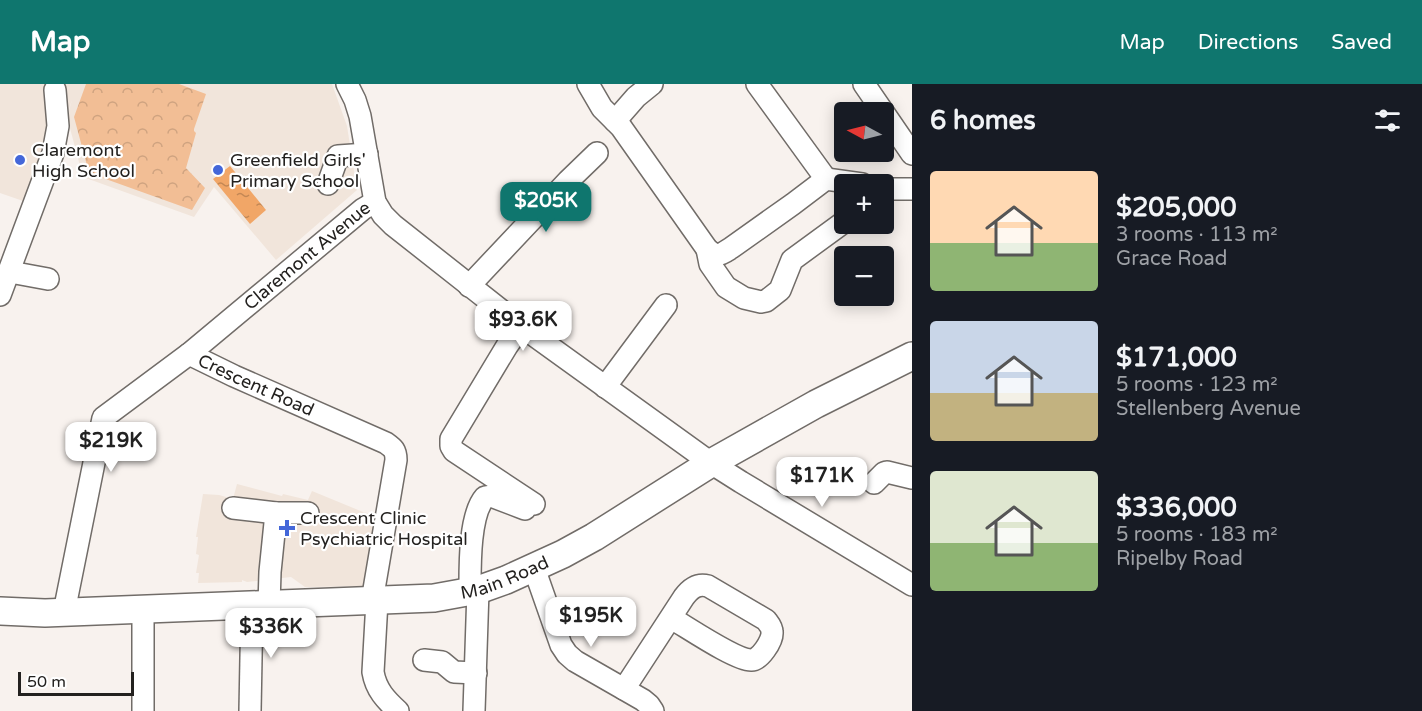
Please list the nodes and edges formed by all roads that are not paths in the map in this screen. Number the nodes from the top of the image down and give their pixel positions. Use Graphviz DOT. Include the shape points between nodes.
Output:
graph roads {
  1 [pos="347,84"];
  2 [pos="588,84"];
  3 [pos="652,84"];
  4 [pos="757,84"];
  5 [pos="864,84"];
  6 [pos="56,90"];
  7 [pos="615,121"];
  8 [pos="597,153"];
  9 [pos="367,154"];
  10 [pos="912,154"];
  11 [pos="826,179"];
  12 [pos="834,180"];
  13 [pos="328,184"];
  14 [pos="894,189"];
  15 [pos="912,189"];
  16 [pos="375,201"];
  17 [pos="834,229"];
  18 [pos="707,249"];
  19 [pos="10,272"];
  20 [pos="48,279"];
  21 [pos="469,286"];
  22 [pos="0,296"];
  23 [pos="666,305"];
  24 [pos="521,326"];
  25 [pos="189,354"];
  26 [pos="912,356"];
  27 [pos="605,387"];
  28 [pos="711,463"];
  29 [pos="912,478"];
  30 [pos="874,483"];
  31 [pos="233,508"];
  32 [pos="276,513"];
  33 [pos="308,513"];
  34 [pos="534,568"];
  35 [pos="912,585"];
  36 [pos="474,591"];
  37 [pos="375,601"];
  38 [pos="261,605"];
  39 [pos="143,609"];
  40 [pos="0,611"];
  41 [pos="54,613"];
  42 [pos="671,618"];
  43 [pos="0,620"];
  44 [pos="424,660"];
  45 [pos="476,673"];
  46 [pos="624,689"];
  47 [pos="143,711"];
  48 [pos="250,711"];
  49 [pos="398,711"];
  50 [pos="474,711"];
  51 [pos="653,711"];
  1 -- 9 [label="street" via="360,116"];
  2 -- 7 [label="street"];
  3 -- 7 [label="street"];
  4 -- 11 [label="street"];
  5 -- 10 [label="street"];
  6 -- 19 [label="street" via="58,126 53,153"];
  7 -- 18 [label="street"];
  8 -- 21 [label="street"];
  9 -- 13 [label="street" via="338,156"];
  9 -- 16 [label="street"];
  11 -- 12 [label="street"];
  11 -- 18 [label="street" via="722,254 712,254"];
  14 -- 15 [label="street"];
  16 -- 21 [label="street, Claremont Avenue" via="393,225"];
  16 -- 25 [label="street, Claremont Avenue"];
  17 -- 18 [label="street" via="792,260 780,290 761,302 744,298 726,287 710,264"];
  19 -- 20 [label="street"];
  19 -- 22 [label="street"];
  21 -- 24 [label="street, Claremont Avenue"];
  23 -- 27 [label="street"];
  24 -- 27 [label="street, Claremont Avenue"];
  24 -- 36 [label="street" via="451,439 454,451 534,509 491,496 480,502 470,559"];
  25 -- 37 [label="street, Crescent Road" via="394,448 396,459"];
  25 -- 41 [label="street, Crescent Road" via="103,418"];
  26 -- 28 [label="main road, Main Road"];
  27 -- 28 [label="street, Claremont Avenue"];
  28 -- 34 [label="main road, Main Road" via="594,537"];
  28 -- 35 [label="street, Claremont Avenue"];
  29 -- 30 [label="street" via="888,472"];
  31 -- 32 [label="street"];
  32 -- 33 [label="street"];
  32 -- 38 [label="street" via="270,572"];
  34 -- 36 [label="main road, Main Road"];
  34 -- 46 [label="street" via="567,654"];
  36 -- 37 [label="main road, Main Road"];
  36 -- 45 [label="street"];
  37 -- 38 [label="main road, Main Road"];
  37 -- 49 [label="street" via="374,681"];
  38 -- 39 [label="main road, Main Road"];
  38 -- 48 [label="street"];
  39 -- 41 [label="main road, Main Road"];
  39 -- 47 [label="street"];
  40 -- 41 [label="main road, Main Road"];
  41 -- 43 [label="main road, Main Road"];
  42 -- 42 [label="street" via="688,592 703,585 766,620 771,626 771,638 758,659 748,660"];
  42 -- 46 [label="street"];
  44 -- 45 [label="street" via="441,662 454,672"];
  45 -- 50 [label="street"];
  46 -- 51 [label="street"];
}
